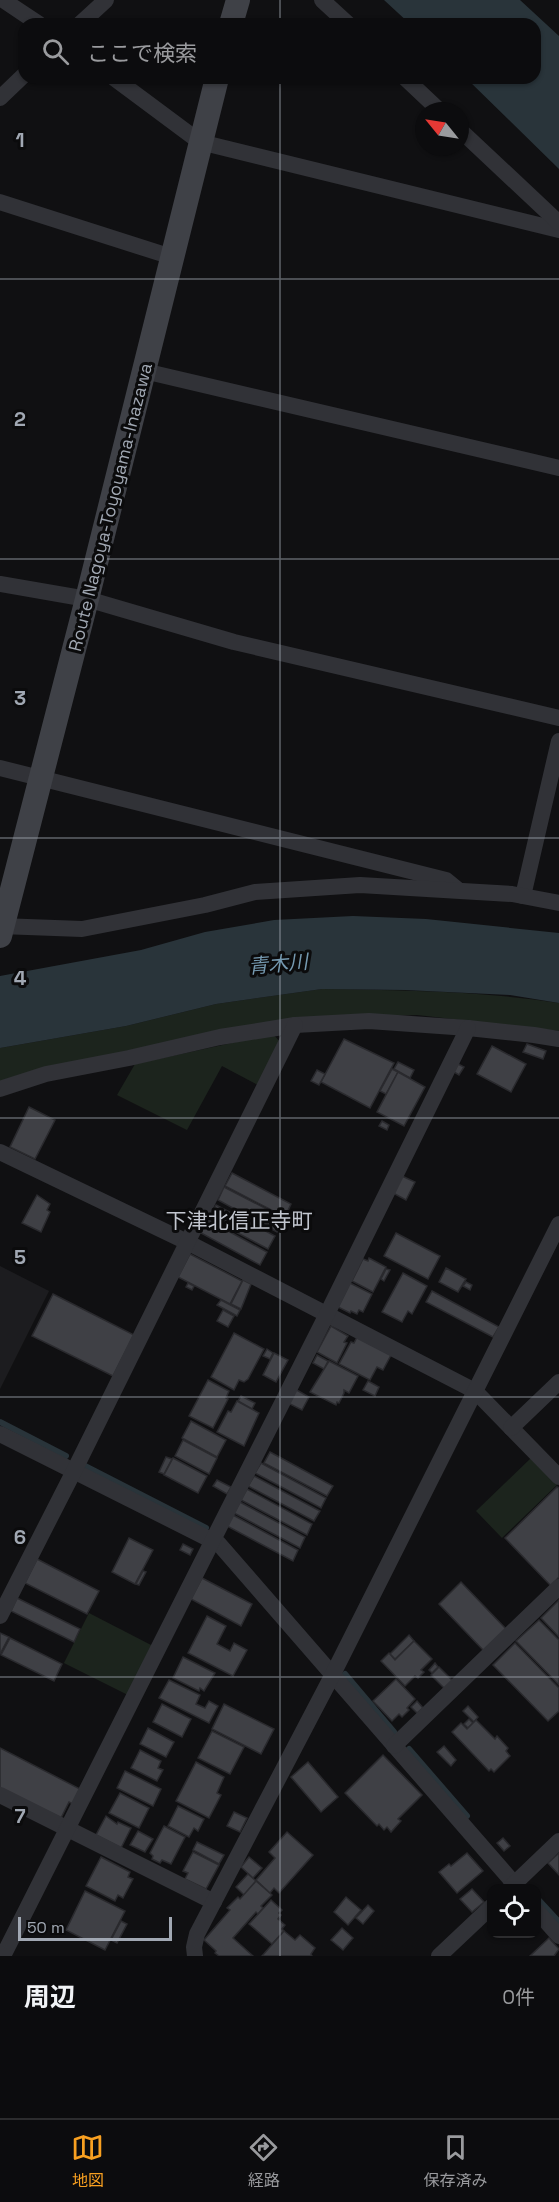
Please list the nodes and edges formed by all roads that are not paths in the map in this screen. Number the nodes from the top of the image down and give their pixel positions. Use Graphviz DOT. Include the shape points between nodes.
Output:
graph roads {
  1 [pos="3,0"];
  2 [pos="106,0"];
  3 [pos="238,0"];
  4 [pos="322,0"];
  5 [pos="30,18"];
  6 [pos="86,18"];
  7 [pos="233,18"];
  8 [pos="342,18"];
  9 [pos="18,81"];
  10 [pos="122,84"];
  11 [pos="215,84"];
  12 [pos="411,84"];
  13 [pos="0,98"];
  14 [pos="430,102"];
  15 [pos="469,139"];
  16 [pos="200,142"];
  17 [pos="0,202"];
  18 [pos="559,224"];
  19 [pos="559,230"];
  20 [pos="172,257"];
  21 [pos="144,371"];
  22 [pos="559,468"];
  23 [pos="0,584"];
  24 [pos="87,599"];
  25 [pos="559,718"];
  26 [pos="559,741"];
  27 [pos="0,768"];
  28 [pos="40,779"];
  29 [pos="460,891"];
  30 [pos="523,896"];
  31 [pos="559,903"];
  32 [pos="1,929"];
  33 [pos="295,1024"];
  34 [pos="468,1028"];
  35 [pos="559,1039"];
  36 [pos="0,1089"];
  37 [pos="0,1152"];
  38 [pos="559,1224"];
  39 [pos="187,1242"];
  40 [pos="327,1314"];
  41 [pos="559,1382"];
  42 [pos="476,1391"];
  43 [pos="511,1428"];
  44 [pos="0,1434"];
  45 [pos="74,1472"];
  46 [pos="559,1477"];
  47 [pos="212,1540"];
  48 [pos="559,1587"];
  49 [pos="0,1616"];
  50 [pos="332,1676"];
  51 [pos="394,1746"];
  52 [pos="0,1795"];
  53 [pos="67,1828"];
  54 [pos="559,1841"];
  55 [pos="511,1884"];
  56 [pos="517,1884"];
  57 [pos="214,1902"];
  58 [pos="487,1911"];
  59 [pos="541,1915"];
  60 [pos="559,1936"];
  61 [pos="3,1956"];
  62 [pos="195,1956"];
  63 [pos="439,1956"];
  1 -- 5 [label="street"];
  2 -- 6 [label="street"];
  3 -- 7 [label="main road"];
  4 -- 8 [label="street"];
  9 -- 13 [label="street"];
  10 -- 16 [label="street"];
  11 -- 16 [label="main road, Route Nagoya-Toyoyama-Inazawa"];
  12 -- 14 [label="street"];
  15 -- 18 [label="street"];
  16 -- 19 [label="street"];
  16 -- 20 [label="main road, Route Nagoya-Toyoyama-Inazawa"];
  17 -- 20 [label="street"];
  20 -- 21 [label="main road, Route Nagoya-Toyoyama-Inazawa"];
  21 -- 22 [label="street"];
  21 -- 24 [label="main road, Route Nagoya-Toyoyama-Inazawa"];
  23 -- 24 [label="street"];
  24 -- 25 [label="street" via="234,642"];
  24 -- 28 [label="main road, Route Nagoya-Toyoyama-Inazawa"];
  26 -- 30 [label="street"];
  27 -- 28 [label="street"];
  28 -- 29 [label="street" via="446,880"];
  28 -- 32 [label="main road, Route Nagoya-Toyoyama-Inazawa"];
  29 -- 30 [label="street"];
  29 -- 32 [label="street" via="360,885 255,892 82,929"];
  30 -- 31 [label="street"];
  33 -- 34 [label="street" via="369,1022"];
  33 -- 36 [label="street" via="220,1036 46,1074"];
  33 -- 39 [label="street"];
  34 -- 35 [label="street"];
  34 -- 40 [label="street"];
  37 -- 39 [label="street"];
  38 -- 42 [label="street"];
  39 -- 40 [label="street"];
  39 -- 45 [label="street"];
  40 -- 42 [label="street"];
  40 -- 47 [label="street"];
  41 -- 43 [label="street"];
  42 -- 43 [label="street"];
  42 -- 50 [label="street"];
  43 -- 46 [label="street"];
  44 -- 45 [label="street"];
  45 -- 47 [label="street"];
  45 -- 49 [label="street"];
  47 -- 50 [label="street"];
  47 -- 53 [label="street"];
  48 -- 51 [label="street"];
  50 -- 51 [label="street"];
  50 -- 57 [label="street"];
  51 -- 55 [label="street"];
  52 -- 53 [label="street"];
  53 -- 57 [label="street"];
  53 -- 61 [label="street"];
  54 -- 56 [label="street"];
  57 -- 62 [label="street" via="197,1934"];
  58 -- 63 [label="street"];
  59 -- 60 [label="street"];
}
